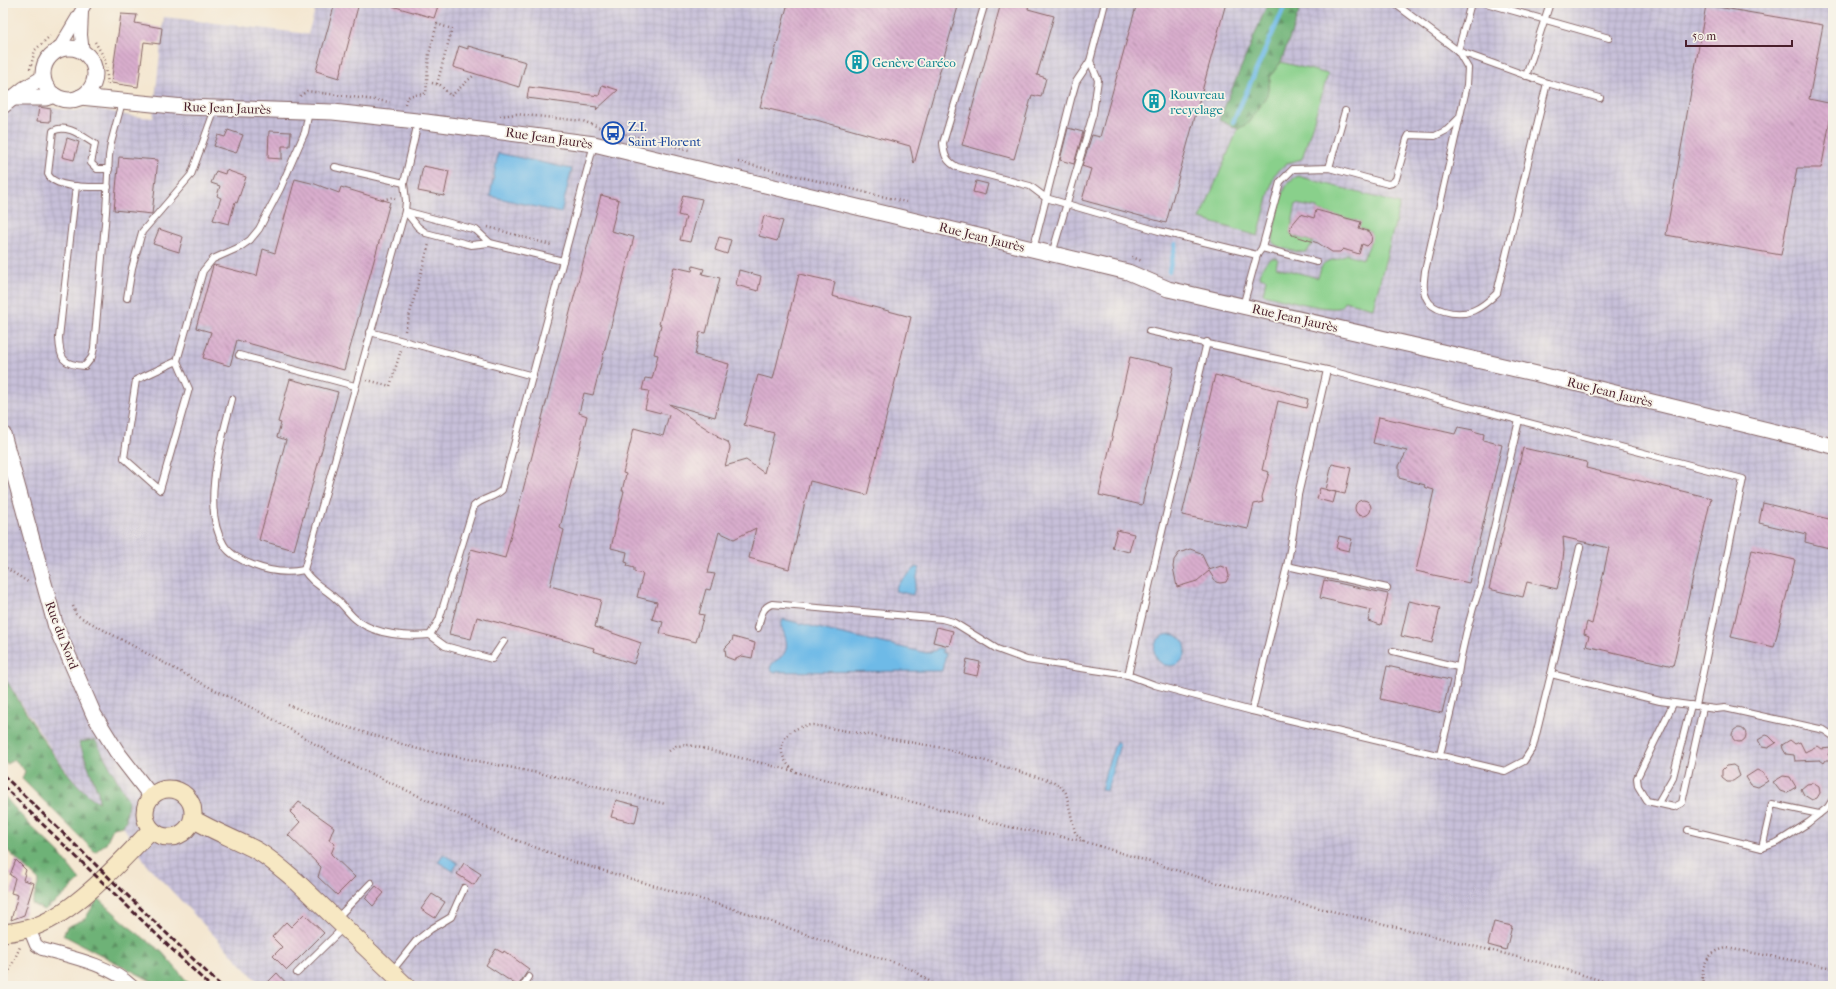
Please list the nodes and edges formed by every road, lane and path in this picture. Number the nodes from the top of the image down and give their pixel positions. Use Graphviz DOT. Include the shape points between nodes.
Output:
graph roads {
  1 [pos="985,3"];
  2 [pos="1105,3"];
  3 [pos="1394,3"];
  4 [pos="1471,3"];
  5 [pos="1486,3"];
  6 [pos="1550,3"];
  7 [pos="84,7"];
  8 [pos="1544,19"];
  9 [pos="1610,38"];
  10 [pos="58,50"];
  11 [pos="1458,51"];
  12 [pos="83,52"];
  13 [pos="1090,61"];
  14 [pos="474,74"];
  15 [pos="1526,76"];
  16 [pos="43,78"];
  17 [pos="94,81"];
  18 [pos="432,83"];
  19 [pos="1547,83"];
  20 [pos="437,84"];
  21 [pos="54,95"];
  22 [pos="80,97"];
  23 [pos="1600,98"];
  24 [pos="120,101"];
  25 [pos="9,102"];
  26 [pos="405,104"];
  27 [pos="216,109"];
  28 [pos="309,111"];
  29 [pos="1345,111"];
  30 [pos="1459,118"];
  31 [pos="418,121"];
  32 [pos="594,144"];
  33 [pos="335,167"];
  34 [pos="1329,168"];
  35 [pos="109,169"];
  36 [pos="404,183"];
  37 [pos="76,186"];
  38 [pos="108,187"];
  39 [pos="1046,198"];
  40 [pos="1067,204"];
  41 [pos="405,210"];
  42 [pos="426,233"];
  43 [pos="490,242"];
  44 [pos="1262,248"];
  45 [pos="1033,250"];
  46 [pos="1052,254"];
  47 [pos="1257,255"];
  48 [pos="563,262"];
  49 [pos="1317,262"];
  50 [pos="127,298"];
  51 [pos="1243,307"];
  52 [pos="1149,331"];
  53 [pos="370,332"];
  54 [pos="403,341"];
  55 [pos="1206,342"];
  56 [pos="239,355"];
  57 [pos="177,361"];
  58 [pos="1328,370"];
  59 [pos="533,376"];
  60 [pos="357,378"];
  61 [pos="355,386"];
  62 [pos="232,398"];
  63 [pos="1519,420"];
  64 [pos="3,434"];
  65 [pos="1833,446"];
  66 [pos="1580,547"];
  67 [pos="3,566"];
  68 [pos="1287,566"];
  69 [pos="304,570"];
  70 [pos="1387,588"];
  71 [pos="46,592"];
  72 [pos="73,606"];
  73 [pos="758,628"];
  74 [pos="430,635"];
  75 [pos="504,641"];
  76 [pos="1393,651"];
  77 [pos="1458,666"];
  78 [pos="1551,674"];
  79 [pos="1128,675"];
  80 [pos="1673,704"];
  81 [pos="288,705"];
  82 [pos="1697,706"];
  83 [pos="1252,711"];
  84 [pos="1833,736"];
  85 [pos="669,751"];
  86 [pos="1440,756"];
  87 [pos="796,772"];
  88 [pos="151,796"];
  89 [pos="1833,799"];
  90 [pos="1658,803"];
  91 [pos="665,804"];
  92 [pos="1819,814"];
  93 [pos="192,819"];
  94 [pos="151,830"];
  95 [pos="1688,830"];
  96 [pos="1083,841"];
  97 [pos="1762,848"];
  98 [pos="370,883"];
  99 [pos="464,888"];
  100 [pos="340,923"];
  101 [pos="25,930"];
  102 [pos="3,933"];
  103 [pos="1833,968"];
  104 [pos="297,973"];
  105 [pos="391,973"];
  106 [pos="1703,976"];
  107 [pos="529,977"];
  108 [pos="3,984"];
  109 [pos="132,986"];
  110 [pos="406,986"];
  111 [pos="523,986"];
  112 [pos="936,986"];
  113 [pos="1619,986"];
  114 [pos="1700,986"];
  115 [pos="1706,986"];
  1 -- 39 [label="lane" via="943,143 944,154 949,162 957,166 1030,186"];
  2 -- 13 [label="lane"];
  3 -- 11 [label="lane"];
  4 -- 11 [label="lane"];
  5 -- 8 [label="lane"];
  6 -- 8 [label="lane"];
  7 -- 10 [label="street"];
  7 -- 12 [label="street" via="81,35"];
  8 -- 9 [label="lane"];
  8 -- 15 [label="lane"];
  10 -- 12 [label="street" via="67,48"];
  10 -- 16 [label="street" via="48,59"];
  11 -- 15 [label="lane"];
  11 -- 30 [label="lane" via="1468,68 1467,85"];
  12 -- 17 [label="street" via="93,66"];
  13 -- 39 [label="lane" via="1076,82"];
  13 -- 40 [label="lane" via="1098,80 1096,96"];
  14 -- 20 [label="path" via="451,96"];
  15 -- 19 [label="lane"];
  16 -- 21 [label="street" via="49,91"];
  16 -- 25 [label="street"];
  17 -- 22 [label="street" via="90,89"];
  17 -- 24 [label="street"];
  18 -- 20 [label="path"];
  19 -- 23 [label="lane"];
  19 -- 30 [label="lane" via="1497,293 1486,304 1457,315 1435,309 1427,300 1424,271"];
  20 -- 26 [label="path" via="452,29 437,24 429,54 426,92 410,95"];
  21 -- 22 [label="street" via="67,100"];
  21 -- 25 [label="street"];
  22 -- 24 [label="street, Rue Jean Jaurès"];
  24 -- 27 [label="street, Rue Jean Jaurès"];
  24 -- 35 [label="lane" via="111,143"];
  27 -- 28 [label="street, Rue Jean Jaurès"];
  27 -- 50 [label="lane" via="191,175 142,232"];
  28 -- 31 [label="street, Rue Jean Jaurès"];
  28 -- 57 [label="lane" via="305,132 259,230 240,247 213,260 203,271"];
  29 -- 34 [label="lane"];
  30 -- 34 [label="lane" via="1436,136 1409,135 1396,179 1392,183"];
  31 -- 32 [label="street, Rue Jean Jaurès"];
  31 -- 36 [label="lane"];
  32 -- 45 [label="street, Rue Jean Jaurès"];
  32 -- 48 [label="lane"];
  33 -- 36 [label="lane"];
  34 -- 44 [label="lane" via="1301,167 1286,174 1280,182"];
  35 -- 37 [label="lane" via="97,169 91,163 95,144 72,130 57,128 52,136 48,174 56,183"];
  35 -- 38 [label="lane"];
  36 -- 41 [label="lane"];
  37 -- 38 [label="lane"];
  37 -- 38 [label="lane" via="59,338 60,355 66,362 75,366 85,366 92,357 94,348"];
  39 -- 40 [label="lane"];
  39 -- 45 [label="lane"];
  40 -- 46 [label="lane"];
  40 -- 47 [label="lane" via="1159,231"];
  41 -- 42 [label="lane" via="418,228"];
  41 -- 43 [label="lane" via="476,230"];
  41 -- 53 [label="lane"];
  42 -- 43 [label="lane" via="471,245"];
  42 -- 54 [label="path" via="429,245"];
  43 -- 48 [label="lane"];
  44 -- 47 [label="lane"];
  44 -- 49 [label="lane"];
  45 -- 46 [label="street, Rue Jean Jaurès"];
  46 -- 51 [label="street, Rue Jean Jaurès" via="1128,272 1168,289"];
  47 -- 51 [label="lane"];
  48 -- 59 [label="lane"];
  51 -- 65 [label="street, Rue Jean Jaurès" via="1533,373"];
  52 -- 55 [label="lane"];
  53 -- 54 [label="lane"];
  53 -- 60 [label="lane"];
  54 -- 59 [label="lane"];
  54 -- 60 [label="path" via="390,386"];
  55 -- 58 [label="lane"];
  55 -- 79 [label="lane"];
  56 -- 61 [label="lane"];
  57 -- 57 [label="lane" via="189,389 160,490 124,458 136,380"];
  58 -- 63 [label="lane"];
  58 -- 68 [label="lane" via="1298,495"];
  59 -- 74 [label="lane" via="502,490 474,506 440,620"];
  60 -- 61 [label="lane"];
  61 -- 69 [label="lane"];
  62 -- 69 [label="lane" via="217,457 214,500 214,519 224,545 244,562 264,569 289,573"];
  63 -- 77 [label="lane" via="1481,584"];
  63 -- 82 [label="lane" via="1743,480"];
  64 -- 71 [label="street, Rue du Nord"];
  66 -- 78 [label="lane"];
  67 -- 71 [label="path"];
  68 -- 70 [label="lane"];
  68 -- 83 [label="lane"];
  69 -- 74 [label="lane" via="309,579 337,599 358,622 382,632 413,636"];
  71 -- 88 [label="street, Rue du Nord" via="56,627 94,714 117,752"];
  72 -- 112 [label="path" via="80,617 262,713 341,759 494,831 574,862 744,912 898,964 915,971"];
  73 -- 79 [label="lane" via="765,606 772,604 942,619 953,622 1010,655 1027,660"];
  74 -- 75 [label="lane" via="445,646 492,659"];
  76 -- 77 [label="lane"];
  77 -- 86 [label="lane"];
  78 -- 80 [label="lane"];
  78 -- 86 [label="lane" via="1533,747 1524,761 1505,771"];
  79 -- 83 [label="lane" via="1155,685"];
  80 -- 82 [label="lane"];
  80 -- 90 [label="lane" via="1638,778 1638,786 1647,801"];
  81 -- 91 [label="path" via="418,749 573,780"];
  82 -- 84 [label="lane" via="1725,708 1824,730"];
  82 -- 90 [label="lane" via="1673,777"];
  82 -- 90 [label="lane" via="1682,803 1674,807"];
  83 -- 86 [label="lane"];
  85 -- 87 [label="path" via="676,746 689,745"];
  87 -- 96 [label="path" via="1010,826"];
  87 -- 96 [label="path" via="783,760 781,748 788,733 804,726 812,725 943,748 1054,782 1062,787 1066,793 1075,832"];
  88 -- 93 [label="main road" via="158,790 167,788 180,792 190,801"];
  88 -- 94 [label="main road" via="144,813"];
  89 -- 92 [label="lane"];
  92 -- 97 [label="lane" via="1778,842"];
  92 -- 97 [label="lane" via="1772,804"];
  93 -- 94 [label="main road" via="188,828 180,835 170,838 160,836"];
  93 -- 100 [label="main road" via="257,851 295,880"];
  94 -- 101 [label="main road" via="90,890 59,914"];
  95 -- 97 [label="lane"];
  96 -- 113 [label="path" via="1214,882 1550,965"];
  98 -- 100 [label="lane"];
  99 -- 105 [label="lane" via="451,917 416,941"];
  100 -- 104 [label="lane"];
  100 -- 105 [label="main road"];
  101 -- 102 [label="main road"];
  101 -- 108 [label="path"];
  101 -- 109 [label="street" via="42,949 89,962 120,977"];
  103 -- 106 [label="path" via="1727,948 1718,949 1711,954 1704,966"];
  105 -- 110 [label="main road"];
  106 -- 114 [label="path"];
  106 -- 115 [label="path"];
  107 -- 111 [label="lane"];
}
